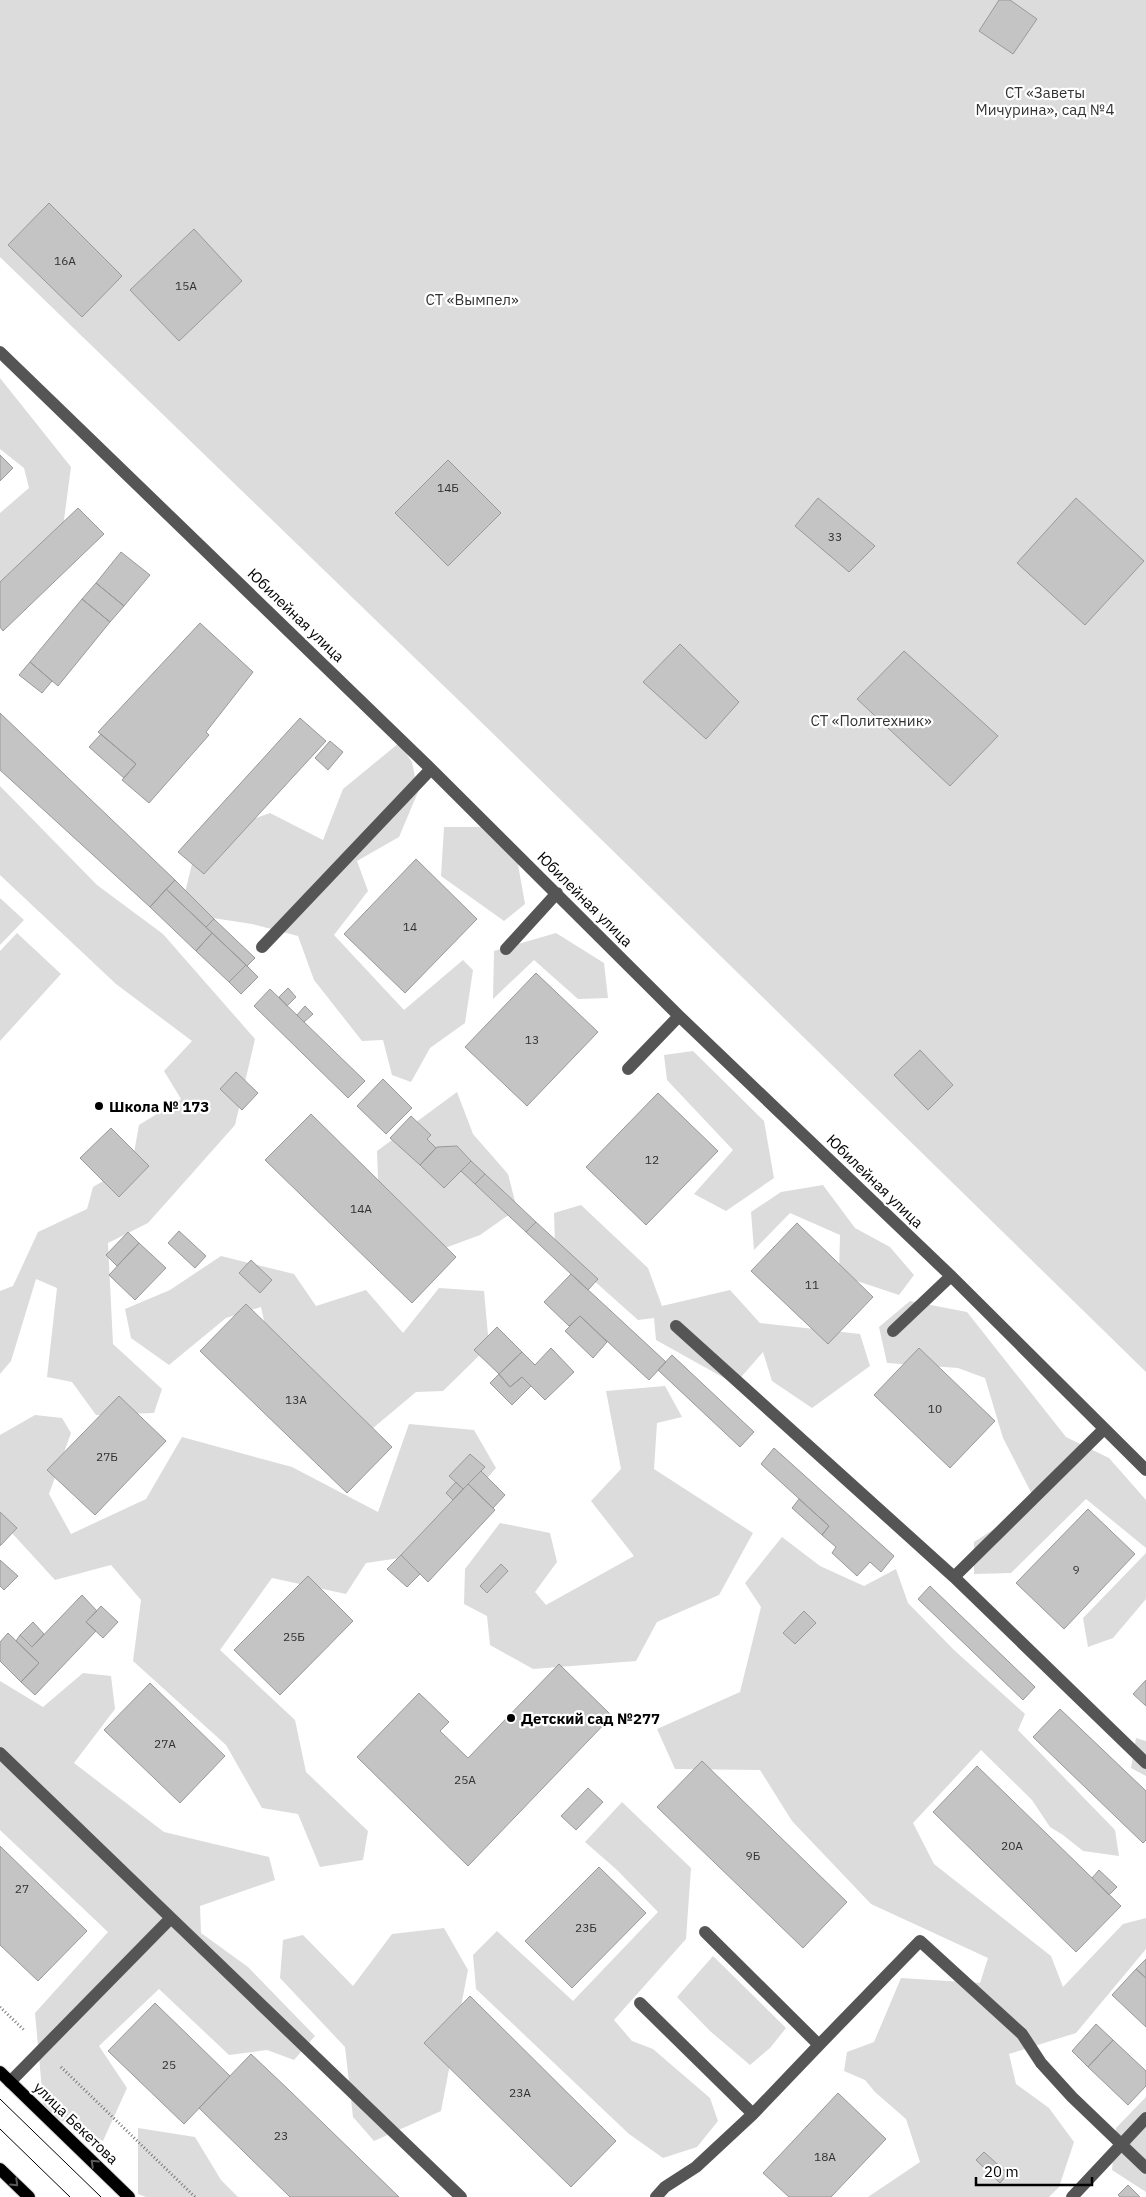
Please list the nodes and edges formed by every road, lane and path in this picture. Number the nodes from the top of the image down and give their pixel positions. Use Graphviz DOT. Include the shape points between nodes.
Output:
graph roads {
  1 [pos="0,352"];
  2 [pos="431,769"];
  3 [pos="557,893"];
  4 [pos="262,948"];
  5 [pos="506,949"];
  6 [pos="679,1016"];
  7 [pos="628,1069"];
  8 [pos="951,1276"];
  9 [pos="676,1326"];
  10 [pos="893,1331"];
  11 [pos="1104,1429"];
  12 [pos="1146,1470"];
  13 [pos="954,1577"];
  14 [pos="0,1753"];
  15 [pos="1146,1763"];
  16 [pos="171,1918"];
  17 [pos="705,1932"];
  18 [pos="640,2003"];
  19 [pos="0,2007"];
  20 [pos="819,2045"];
  21 [pos="43,2049"];
  22 [pos="0,2072"];
  23 [pos="10,2082"];
  24 [pos="753,2114"];
  25 [pos="1146,2118"];
  26 [pos="1121,2144"];
  27 [pos="0,2168"];
  28 [pos="1146,2168"];
  29 [pos="29,2197"];
  30 [pos="129,2197"];
  31 [pos="195,2197"];
  32 [pos="461,2197"];
  33 [pos="656,2197"];
  34 [pos="1072,2197"];
  1 -- 2 [label="street, Юбилейная улица"];
  2 -- 3 [label="street, Юбилейная улица"];
  2 -- 4 [label="street"];
  3 -- 5 [label="street"];
  3 -- 6 [label="street, Юбилейная улица"];
  6 -- 7 [label="street"];
  6 -- 8 [label="street, Юбилейная улица"];
  8 -- 10 [label="street"];
  8 -- 11 [label="street, Юбилейная улица"];
  9 -- 13 [label="street"];
  11 -- 12 [label="street, Юбилейная улица"];
  11 -- 13 [label="street"];
  13 -- 15 [label="street"];
  14 -- 16 [label="street"];
  16 -- 21 [label="street"];
  16 -- 32 [label="street"];
  17 -- 20 [label="street"];
  18 -- 24 [label="street"];
  19 -- 21 [label="path"];
  20 -- 24 [label="street"];
  20 -- 26 [label="street" via="920,1941 1022,2034 1041,2063"];
  21 -- 23 [label="street"];
  21 -- 31 [label="path"];
  22 -- 23 [label="main road, улица Бекетова"];
  30 -- 23 [label="main road, улица Бекетова, one-way"];
  24 -- 33 [label="street"];
  25 -- 26 [label="street"];
  26 -- 28 [label="street"];
  26 -- 34 [label="street"];
  27 -- 29 [label="main road, one-way"];
}
